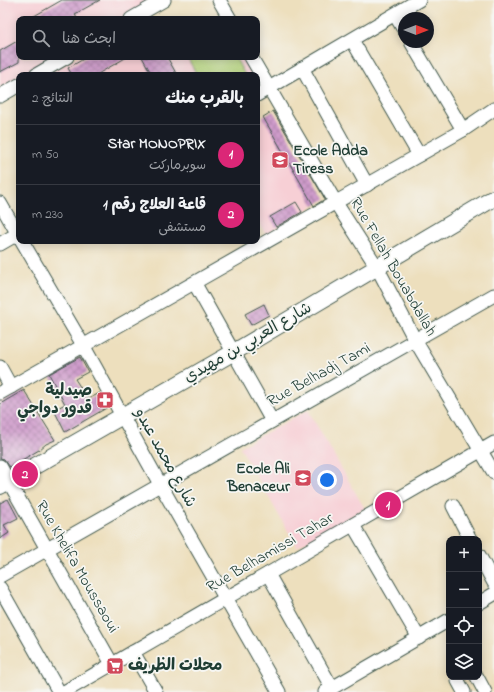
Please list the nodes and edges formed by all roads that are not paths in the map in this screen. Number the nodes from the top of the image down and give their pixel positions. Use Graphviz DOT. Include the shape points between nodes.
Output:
graph roads {
  1 [pos="164,0"];
  2 [pos="219,0"];
  3 [pos="411,2"];
  4 [pos="395,15"];
  5 [pos="136,16"];
  6 [pos="228,16"];
  7 [pos="398,20"];
  8 [pos="352,40"];
  9 [pos="415,48"];
  10 [pos="62,60"];
  11 [pos="253,60"];
  12 [pos="302,68"];
  13 [pos="41,72"];
  14 [pos="260,72"];
  15 [pos="260,72"];
  16 [pos="16,87"];
  17 [pos="269,88"];
  18 [pos="260,93"];
  19 [pos="0,96"];
  20 [pos="494,109"];
  21 [pos="463,130"];
  22 [pos="419,155"];
  23 [pos="367,185"];
  24 [pos="494,198"];
  25 [pos="0,202"];
  26 [pos="336,203"];
  27 [pos="16,231"];
  28 [pos="16,237"];
  29 [pos="0,244"];
  30 [pos="24,244"];
  31 [pos="377,267"];
  32 [pos="195,284"];
  33 [pos="494,295"];
  34 [pos="415,340"];
  35 [pos="83,345"];
  36 [pos="234,352"];
  37 [pos="0,367"];
  38 [pos="6,390"];
  39 [pos="122,415"];
  40 [pos="272,420"];
  41 [pos="494,443"];
  42 [pos="482,450"];
  43 [pos="0,466"];
  44 [pos="494,473"];
  45 [pos="4,483"];
  46 [pos="160,484"];
  47 [pos="452,506"];
  48 [pos="353,525"];
  49 [pos="468,536"];
  50 [pos="47,549"];
  51 [pos="482,561"];
  52 [pos="268,574"];
  53 [pos="0,576"];
  54 [pos="494,583"];
  55 [pos="0,588"];
  56 [pos="494,594"];
  57 [pos="226,598"];
  58 [pos="482,601"];
  59 [pos="446,622"];
  60 [pos="419,638"];
  61 [pos="133,652"];
  62 [pos="112,664"];
  63 [pos="458,680"];
  64 [pos="479,680"];
  65 [pos="328,690"];
  66 [pos="59,692"];
  67 [pos="64,692"];
  68 [pos="156,692"];
  69 [pos="279,692"];
  70 [pos="464,692"];
  71 [pos="485,692"];
  1 -- 5 [label="street"];
  2 -- 6 [label="street"];
  3 -- 4 [label="street"];
  4 -- 7 [label="street"];
  4 -- 8 [label="street"];
  8 -- 12 [label="street"];
  8 -- 22 [label="street"];
  9 -- 21 [label="street"];
  10 -- 13 [label="street"];
  11 -- 15 [label="street, Rue Fellah Bouabdallah"];
  12 -- 17 [label="street"];
  12 -- 23 [label="street"];
  14 -- 17 [label="street, Rue Fellah Bouabdallah"];
  16 -- 19 [label="street"];
  17 -- 18 [label="street"];
  17 -- 26 [label="street, Rue Fellah Bouabdallah"];
  20 -- 21 [label="street"];
  21 -- 22 [label="street"];
  22 -- 23 [label="street"];
  23 -- 26 [label="street"];
  24 -- 31 [label="main road, شارع العربي بن مهيدي"];
  25 -- 27 [label="street, شارع محمد عبدو"];
  26 -- 31 [label="street, Rue Fellah Bouabdallah"];
  26 -- 32 [label="street"];
  28 -- 29 [label="street"];
  30 -- 35 [label="street, شارع محمد عبدو"];
  31 -- 34 [label="street, Rue Fellah Bouabdallah"];
  31 -- 36 [label="main road, شارع العربي بن مهيدي"];
  32 -- 35 [label="street"];
  32 -- 36 [label="street"];
  33 -- 34 [label="street, Rue Belhadj Tami"];
  34 -- 40 [label="street, Rue Belhadj Tami"];
  34 -- 42 [label="street, Rue Fellah Bouabdallah"];
  35 -- 38 [label="street"];
  35 -- 39 [label="street, شارع محمد عبدو"];
  36 -- 39 [label="main road, شارع العربي بن مهيدي"];
  36 -- 40 [label="street"];
  37 -- 38 [label="street"];
  39 -- 45 [label="main road, شارع العربي بن مهيدي"];
  39 -- 46 [label="street, شارع محمد عبدو"];
  40 -- 46 [label="street, Rue Belhadj Tami"];
  41 -- 42 [label="street, Rue Belhamissi Tahar"];
  42 -- 44 [label="street, Rue Fellah Bouabdallah"];
  42 -- 48 [label="street, Rue Belhamissi Tahar"];
  43 -- 45 [label="street, Rue Khelifa Moussaoui"];
  45 -- 50 [label="street, Rue Khelifa Moussaoui"];
  46 -- 50 [label="street, Rue Belhadj Tami"];
  46 -- 57 [label="street, شارع محمد عبدو"];
  47 -- 49 [label="street"];
  48 -- 52 [label="street, Rue Belhamissi Tahar"];
  48 -- 60 [label="street"];
  50 -- 53 [label="street, Rue Belhadj Tami"];
  50 -- 62 [label="street, Rue Khelifa Moussaoui"];
  51 -- 54 [label="street"];
  52 -- 57 [label="street, Rue Belhamissi Tahar"];
  52 -- 65 [label="street"];
  55 -- 66 [label="street"];
  56 -- 58 [label="street"];
  57 -- 61 [label="street, Rue Belhamissi Tahar"];
  57 -- 69 [label="street, شارع محمد عبدو"];
  59 -- 60 [label="street"];
  60 -- 65 [label="street"];
  61 -- 62 [label="street, Rue Belhamissi Tahar"];
  61 -- 68 [label="street"];
  62 -- 67 [label="street, Rue Belhamissi Tahar"];
  63 -- 70 [label="street"];
  64 -- 71 [label="street"];
}
